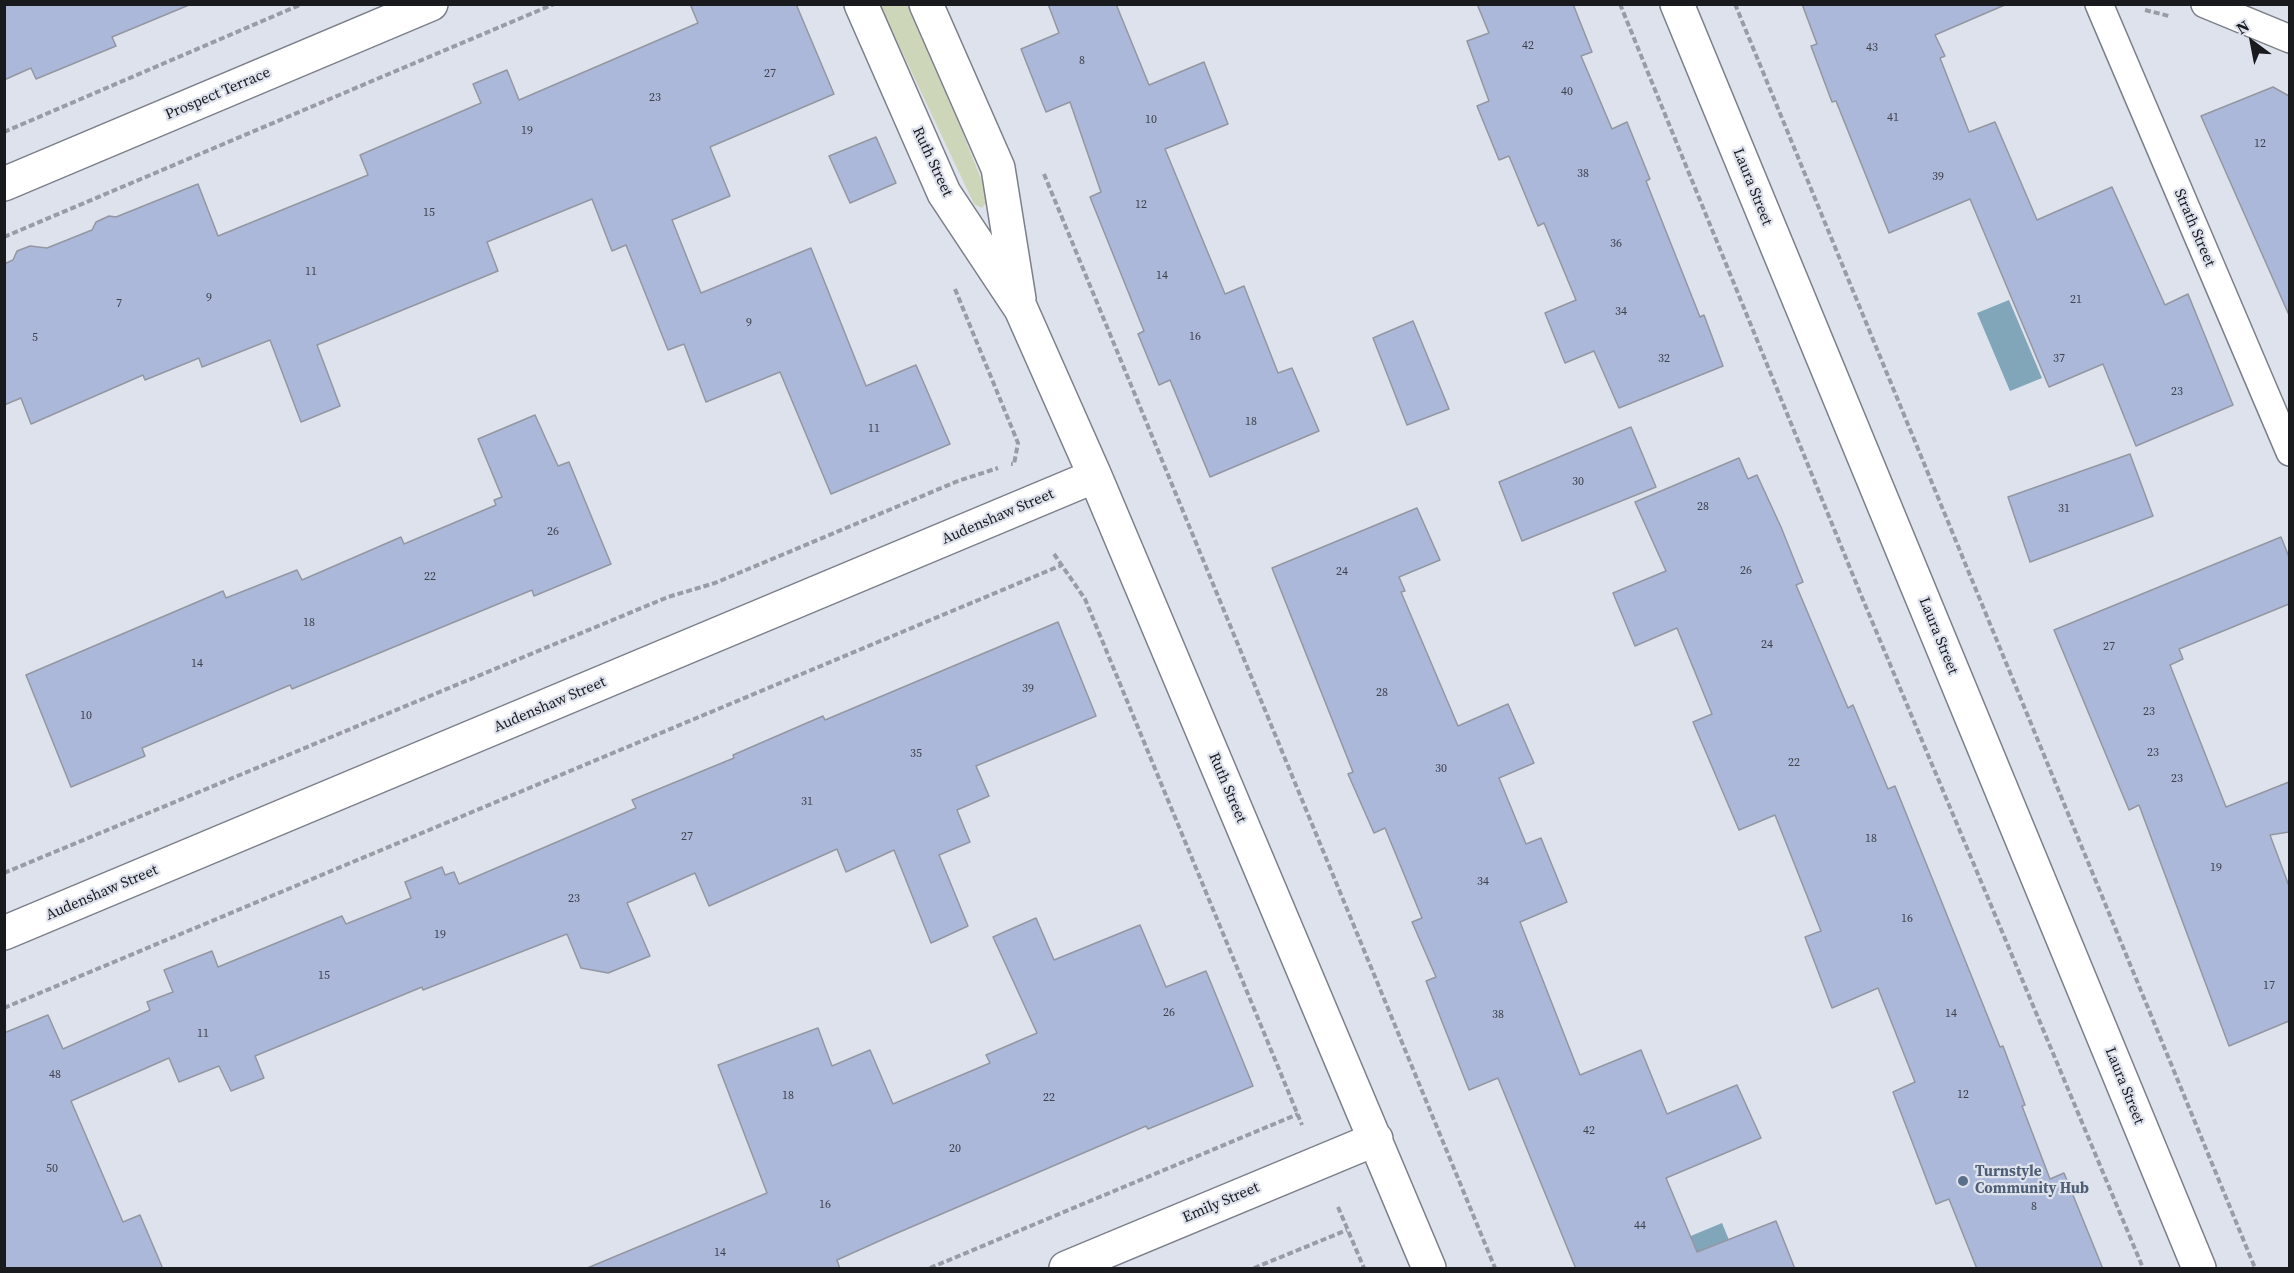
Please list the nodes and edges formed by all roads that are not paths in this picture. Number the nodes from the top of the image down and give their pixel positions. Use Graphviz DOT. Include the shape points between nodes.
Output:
graph roads {
  1 [pos="431,4"];
  2 [pos="861,4"];
  3 [pos="926,4"];
  4 [pos="1677,4"];
  5 [pos="2099,4"];
  6 [pos="2205,4"];
  7 [pos="2289,39"];
  8 [pos="4,184"];
  9 [pos="1021,309"];
  10 [pos="2289,452"];
  11 [pos="1095,476"];
  12 [pos="4,933"];
  13 [pos="1376,1139"];
  14 [pos="1066,1269"];
  15 [pos="1429,1269"];
  16 [pos="2199,1269"];
  1 -- 8 [label="street, Prospect Terrace"];
  2 -- 9 [label="street, Ruth Street" via="944,193"];
  3 -- 9 [label="street, Ruth Street" via="998,168"];
  4 -- 16 [label="street, Laura Street"];
  5 -- 10 [label="lane, Strath Street"];
  6 -- 7 [label="lane"];
  9 -- 11 [label="street, Ruth Street"];
  11 -- 12 [label="street, Audenshaw Street"];
  11 -- 13 [label="street, Ruth Street"];
  13 -- 14 [label="street, Emily Street"];
  13 -- 15 [label="street, Ruth Street"];
}
